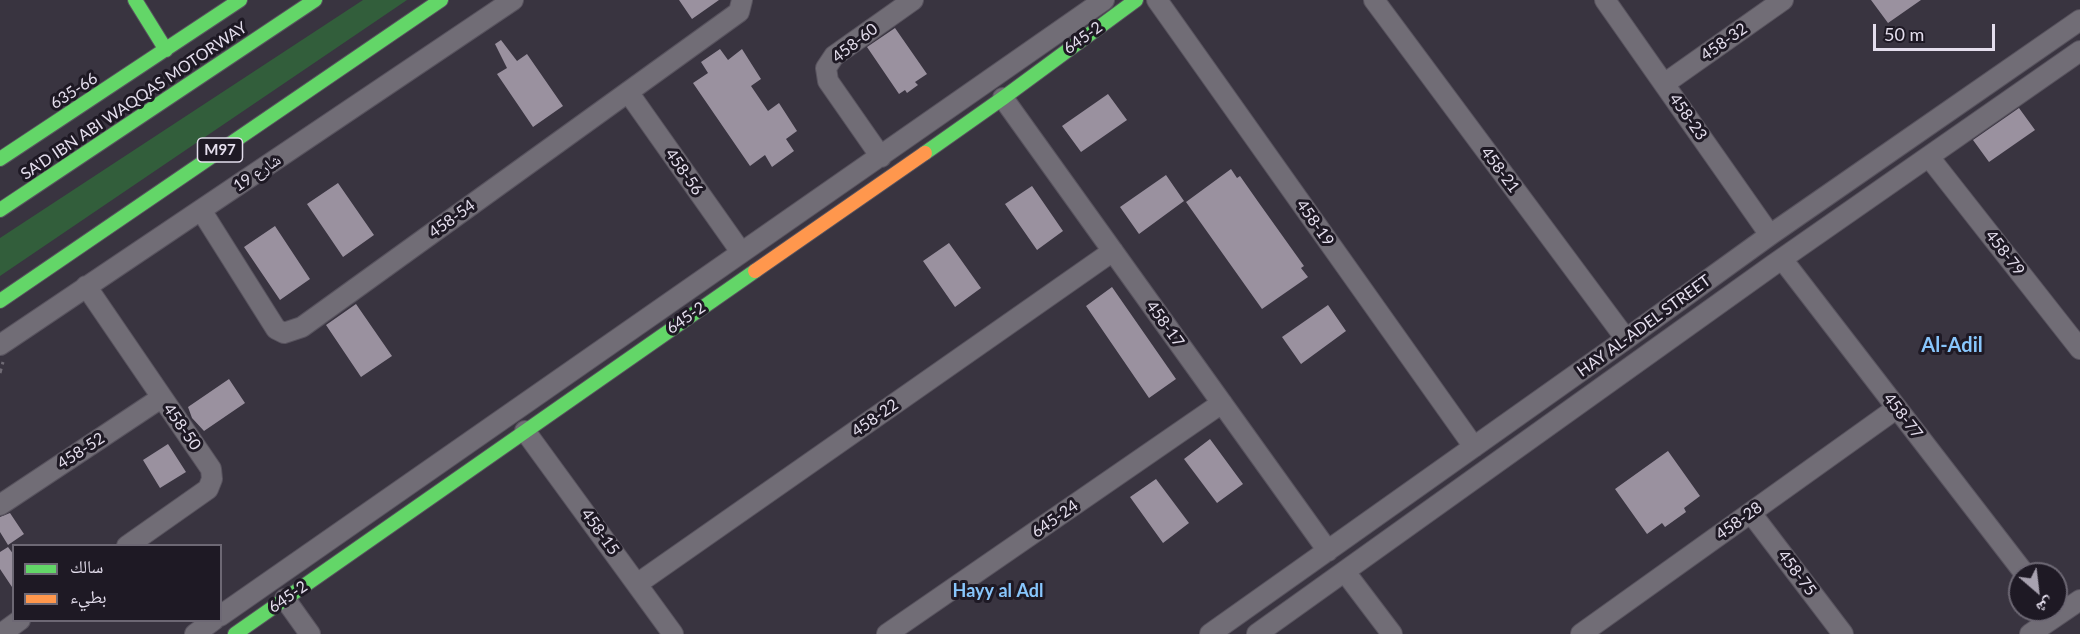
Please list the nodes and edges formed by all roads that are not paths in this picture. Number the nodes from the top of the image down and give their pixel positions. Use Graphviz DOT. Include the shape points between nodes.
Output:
graph roads {
  1 [pos="135,0"];
  2 [pos="240,0"];
  3 [pos="315,0"];
  4 [pos="441,0"];
  5 [pos="513,0"];
  6 [pos="913,0"];
  7 [pos="1104,0"];
  8 [pos="1136,0"];
  9 [pos="1157,0"];
  10 [pos="1374,0"];
  11 [pos="1605,0"];
  12 [pos="1783,0"];
  13 [pos="740,6"];
  14 [pos="2080,20"];
  15 [pos="166,50"];
  16 [pos="2079,53"];
  17 [pos="1664,84"];
  18 [pos="628,92"];
  19 [pos="1003,98"];
  20 [pos="881,157"];
  21 [pos="1929,157"];
  22 [pos="0,159"];
  23 [pos="0,210"];
  24 [pos="201,210"];
  25 [pos="1764,240"];
  26 [pos="741,252"];
  27 [pos="1113,252"];
  28 [pos="1778,262"];
  29 [pos="87,286"];
  30 [pos="0,301"];
  31 [pos="1626,339"];
  32 [pos="0,345"];
  33 [pos="2080,348"];
  34 [pos="161,398"];
  35 [pos="1222,404"];
  36 [pos="1897,408"];
  37 [pos="525,431"];
  38 [pos="1474,447"];
  39 [pos="0,505"];
  40 [pos="1751,513"];
  41 [pos="130,544"];
  42 [pos="1328,551"];
  43 [pos="2016,562"];
  44 [pos="1345,572"];
  45 [pos="637,584"];
  46 [pos="285,599"];
  47 [pos="222,615"];
  48 [pos="19,622"];
  49 [pos="213,622"];
  50 [pos="2044,622"];
  51 [pos="1606,627"];
  52 [pos="1,634"];
  53 [pos="195,634"];
  54 [pos="235,634"];
  55 [pos="310,634"];
  56 [pos="674,634"];
  57 [pos="887,634"];
  58 [pos="1210,634"];
  59 [pos="1257,634"];
  60 [pos="1392,634"];
  61 [pos="1581,634"];
  62 [pos="1843,634"];
  63 [pos="2030,634"];
  1 -- 15 [label="main road"];
  2 -- 15 [label="main road, 635-66"];
  3 -- 23 [label="main road, SA'D IBN ABI WAQQAS MOTORWAY"];
  4 -- 30 [label="main road, M97"];
  5 -- 24 [label="street, شارع 19"];
  6 -- 20 [label="street, 458-60" via="834,56 826,68 828,81"];
  7 -- 20 [label="street, 645-2"];
  8 -- 19 [label="main road, 645-2"];
  9 -- 38 [label="street, 458-19"];
  10 -- 31 [label="street, 458-21"];
  11 -- 17 [label="street, 458-23"];
  12 -- 17 [label="street, 458-32"];
  13 -- 18 [label="street, 458-54"];
  14 -- 25 [label="street, HAY AL-ADEL STREET"];
  15 -- 22 [label="main road, 635-66"];
  16 -- 21 [label="street, HAY AL-ADEL STREET"];
  17 -- 25 [label="street, 458-23"];
  18 -- 24 [label="street, 458-54" via="302,327 284,333 276,329"];
  18 -- 26 [label="street, 458-56"];
  19 -- 27 [label="street, 458-17"];
  19 -- 37 [label="main road, 645-2"];
  20 -- 26 [label="street, 645-2"];
  21 -- 28 [label="street, HAY AL-ADEL STREET"];
  21 -- 33 [label="street, 458-79"];
  24 -- 29 [label="street, شارع 19"];
  25 -- 28 [label="street, 458-23"];
  25 -- 31 [label="street, HAY AL-ADEL STREET"];
  26 -- 47 [label="street, 645-2"];
  27 -- 35 [label="street, 458-17"];
  27 -- 45 [label="street, 458-22"];
  28 -- 36 [label="street, 458-77"];
  28 -- 44 [label="street, HAY AL-ADEL STREET"];
  29 -- 32 [label="street, شارع 19"];
  29 -- 34 [label="street, 458-50"];
  31 -- 38 [label="street, HAY AL-ADEL STREET"];
  34 -- 39 [label="street, 458-52"];
  34 -- 41 [label="street, 458-50" via="211,469 212,479 208,489"];
  35 -- 42 [label="street, 458-17"];
  35 -- 57 [label="street, 645-24"];
  36 -- 40 [label="street, 458-28"];
  36 -- 43 [label="street, 458-77"];
  37 -- 45 [label="street, 458-15"];
  37 -- 46 [label="main road, 645-2"];
  38 -- 42 [label="street, HAY AL-ADEL STREET"];
  40 -- 51 [label="street, 458-28"];
  40 -- 62 [label="street, 458-75"];
  42 -- 58 [label="street, HAY AL-ADEL STREET"];
  44 -- 59 [label="street, HAY AL-ADEL STREET"];
  44 -- 60 [label="street"];
  45 -- 56 [label="street, 458-15"];
  46 -- 54 [label="main road, 645-2"];
  46 -- 55 [label="street"];
  48 -- 52 [label="street"];
  49 -- 53 [label="street"];
  50 -- 63 [label="street"];
  51 -- 61 [label="street, 458-28"];
}
